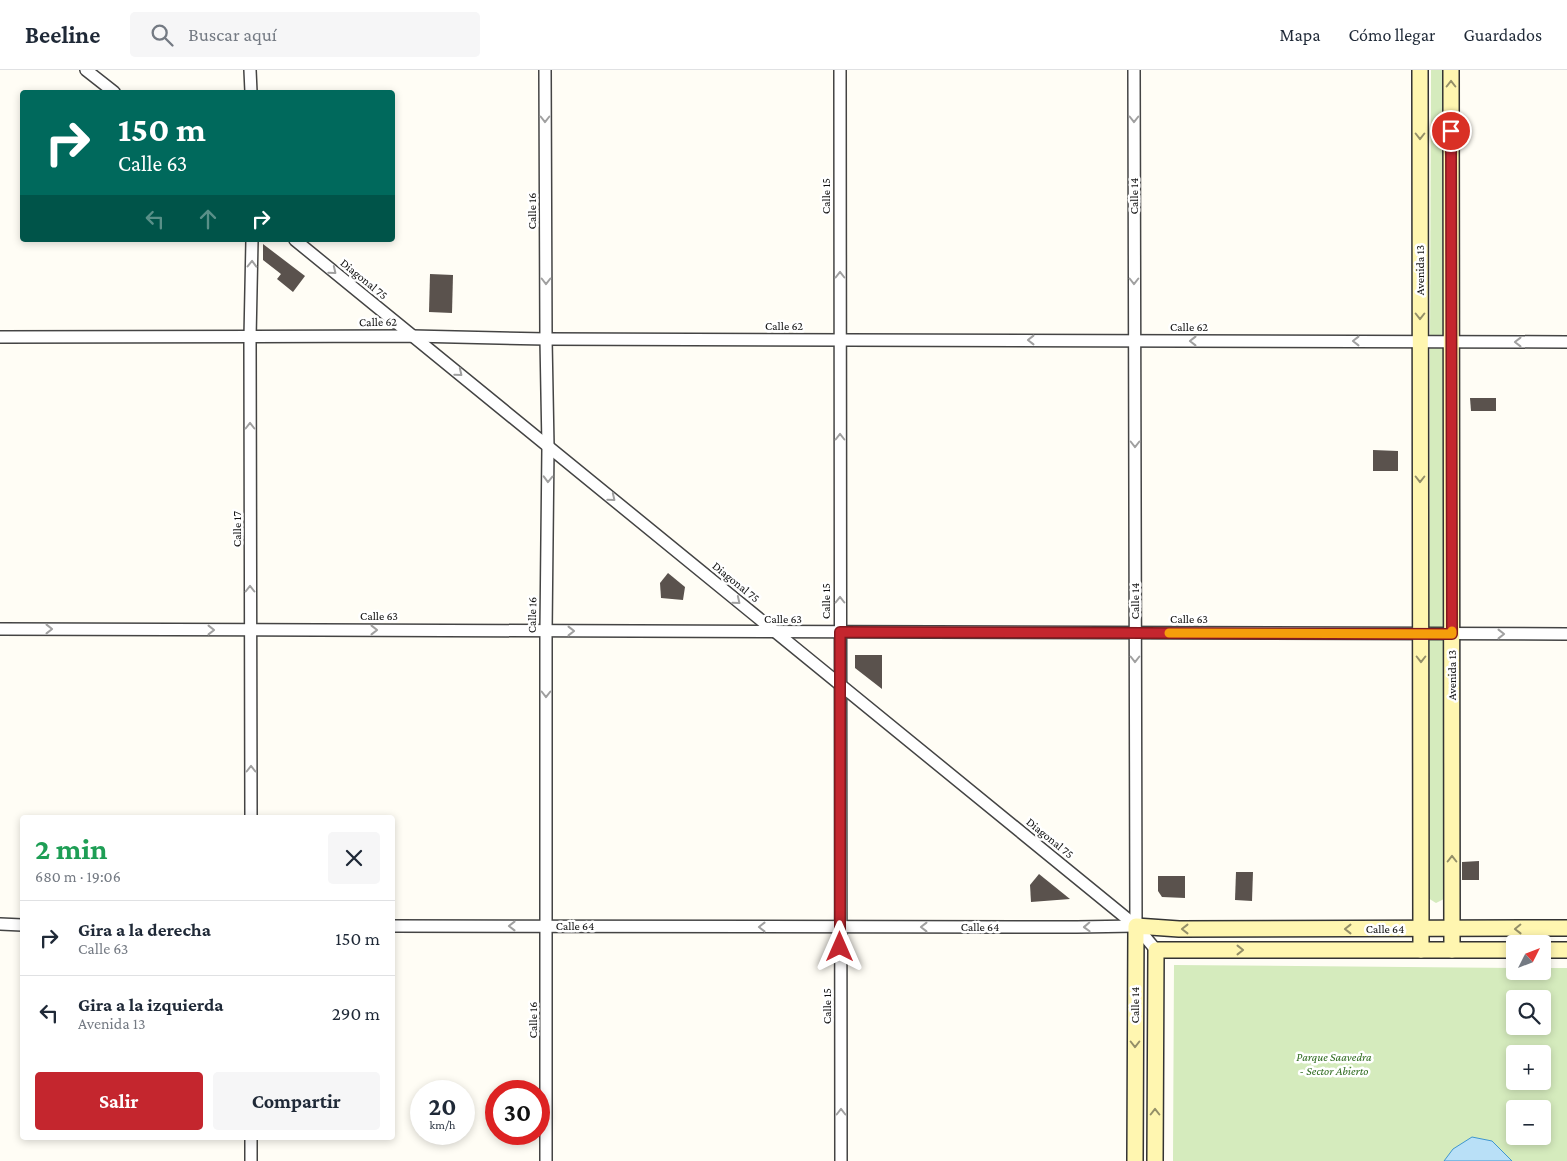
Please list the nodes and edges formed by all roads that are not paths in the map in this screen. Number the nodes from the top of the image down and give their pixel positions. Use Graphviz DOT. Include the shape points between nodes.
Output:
graph roads {
  1 [pos="86,70"];
  2 [pos="250,70"];
  3 [pos="545,70"];
  4 [pos="840,70"];
  5 [pos="1134,70"];
  6 [pos="1420,70"];
  7 [pos="1451,70"];
  8 [pos="111,90"];
  9 [pos="251,90"];
  10 [pos="252,242"];
  11 [pos="297,242"];
  12 [pos="412,336"];
  13 [pos="0,337"];
  14 [pos="250,338"];
  15 [pos="546,339"];
  16 [pos="840,340"];
  17 [pos="1134,341"];
  18 [pos="1420,342"];
  19 [pos="1452,342"];
  20 [pos="1567,342"];
  21 [pos="548,446"];
  22 [pos="0,629"];
  23 [pos="250,630"];
  24 [pos="546,631"];
  25 [pos="840,632"];
  26 [pos="776,633"];
  27 [pos="1135,633"];
  28 [pos="1420,634"];
  29 [pos="1452,634"];
  30 [pos="1567,634"];
  31 [pos="841,686"];
  32 [pos="251,815"];
  33 [pos="0,924"];
  34 [pos="20,924"];
  35 [pos="395,926"];
  36 [pos="546,926"];
  37 [pos="1136,926"];
  38 [pos="840,927"];
  39 [pos="1567,928"];
  40 [pos="1421,929"];
  41 [pos="1452,930"];
  42 [pos="1156,950"];
  43 [pos="1421,950"];
  44 [pos="1452,950"];
  45 [pos="1506,950"];
  46 [pos="1551,950"];
  47 [pos="1567,950"];
  48 [pos="251,1140"];
  49 [pos="251,1161"];
  50 [pos="546,1161"];
  51 [pos="840,1161"];
  52 [pos="1135,1161"];
  53 [pos="1155,1161"];
  1 -- 8 [label="street"];
  2 -- 9 [label="street"];
  3 -- 15 [label="street, Calle 16, one-way"];
  16 -- 4 [label="street, Calle 15, one-way"];
  5 -- 17 [label="street, Calle 14, one-way"];
  6 -- 18 [label="main road, Avenida 13, one-way"];
  19 -- 7 [label="main road, Avenida 13, one-way"];
  14 -- 10 [label="street, Calle 17, one-way"];
  11 -- 12 [label="street, Diagonal 75, one-way"];
  12 -- 14 [label="street, Calle 62"];
  12 -- 15 [label="street, Calle 62"];
  12 -- 21 [label="street, Diagonal 75, one-way"];
  13 -- 14 [label="street, Calle 62"];
  23 -- 14 [label="street, Calle 17, one-way"];
  15 -- 16 [label="street, Calle 62"];
  15 -- 21 [label="street, Calle 16"];
  17 -- 16 [label="street, Calle 62, one-way"];
  25 -- 16 [label="street, Calle 15, one-way"];
  18 -- 17 [label="street, Calle 62, one-way"];
  17 -- 27 [label="street, Calle 14, one-way"];
  18 -- 19 [label="street, Calle 62"];
  18 -- 28 [label="main road, Avenida 13, one-way"];
  20 -- 19 [label="street, Calle 62, one-way"];
  19 -- 29 [label="main road, Avenida 13"];
  21 -- 24 [label="street, Calle 16, one-way"];
  21 -- 26 [label="street, Diagonal 75, one-way"];
  22 -- 23 [label="street, Calle 63, one-way"];
  23 -- 24 [label="street, Calle 63, one-way"];
  32 -- 23 [label="street, Calle 17, one-way"];
  24 -- 26 [label="street, Calle 63, one-way"];
  24 -- 36 [label="street, Calle 16, one-way"];
  25 -- 26 [label="street, Calle 63"];
  25 -- 27 [label="street, Calle 63"];
  25 -- 31 [label="street, Calle 15"];
  26 -- 31 [label="street, Diagonal 75"];
  27 -- 28 [label="street, Calle 63"];
  27 -- 37 [label="street, Calle 14, one-way"];
  28 -- 29 [label="street, Calle 63"];
  28 -- 40 [label="main road, Avenida 13, one-way"];
  29 -- 30 [label="street, Calle 63, one-way"];
  41 -- 29 [label="main road, Avenida 13, one-way"];
  31 -- 37 [label="street, Diagonal 75"];
  31 -- 38 [label="street, Calle 15"];
  33 -- 34 [label="street"];
  36 -- 35 [label="street, Calle 64, one-way"];
  38 -- 36 [label="street, Calle 64, one-way"];
  36 -- 50 [label="street, Calle 16"];
  37 -- 38 [label="street, Calle 64, one-way"];
  40 -- 37 [label="main road, Calle 64, one-way" via="1179,929"];
  37 -- 42 [label="street, Diagonal 75"];
  37 -- 52 [label="main road, Calle 14, one-way"];
  51 -- 38 [label="street, Calle 15, one-way"];
  39 -- 41 [label="main road, Calle 64, one-way"];
  40 -- 41 [label="main road, Calle 64"];
  40 -- 43 [label="main road, Avenida 13"];
  41 -- 44 [label="main road, Avenida 13"];
  42 -- 43 [label="main road, Calle 64, one-way"];
  53 -- 42 [label="main road, Calle 14, one-way"];
  43 -- 44 [label="main road, Calle 64"];
  44 -- 45 [label="main road, Calle 64"];
  46 -- 47 [label="main road"];
  48 -- 49 [label="street"];
}
